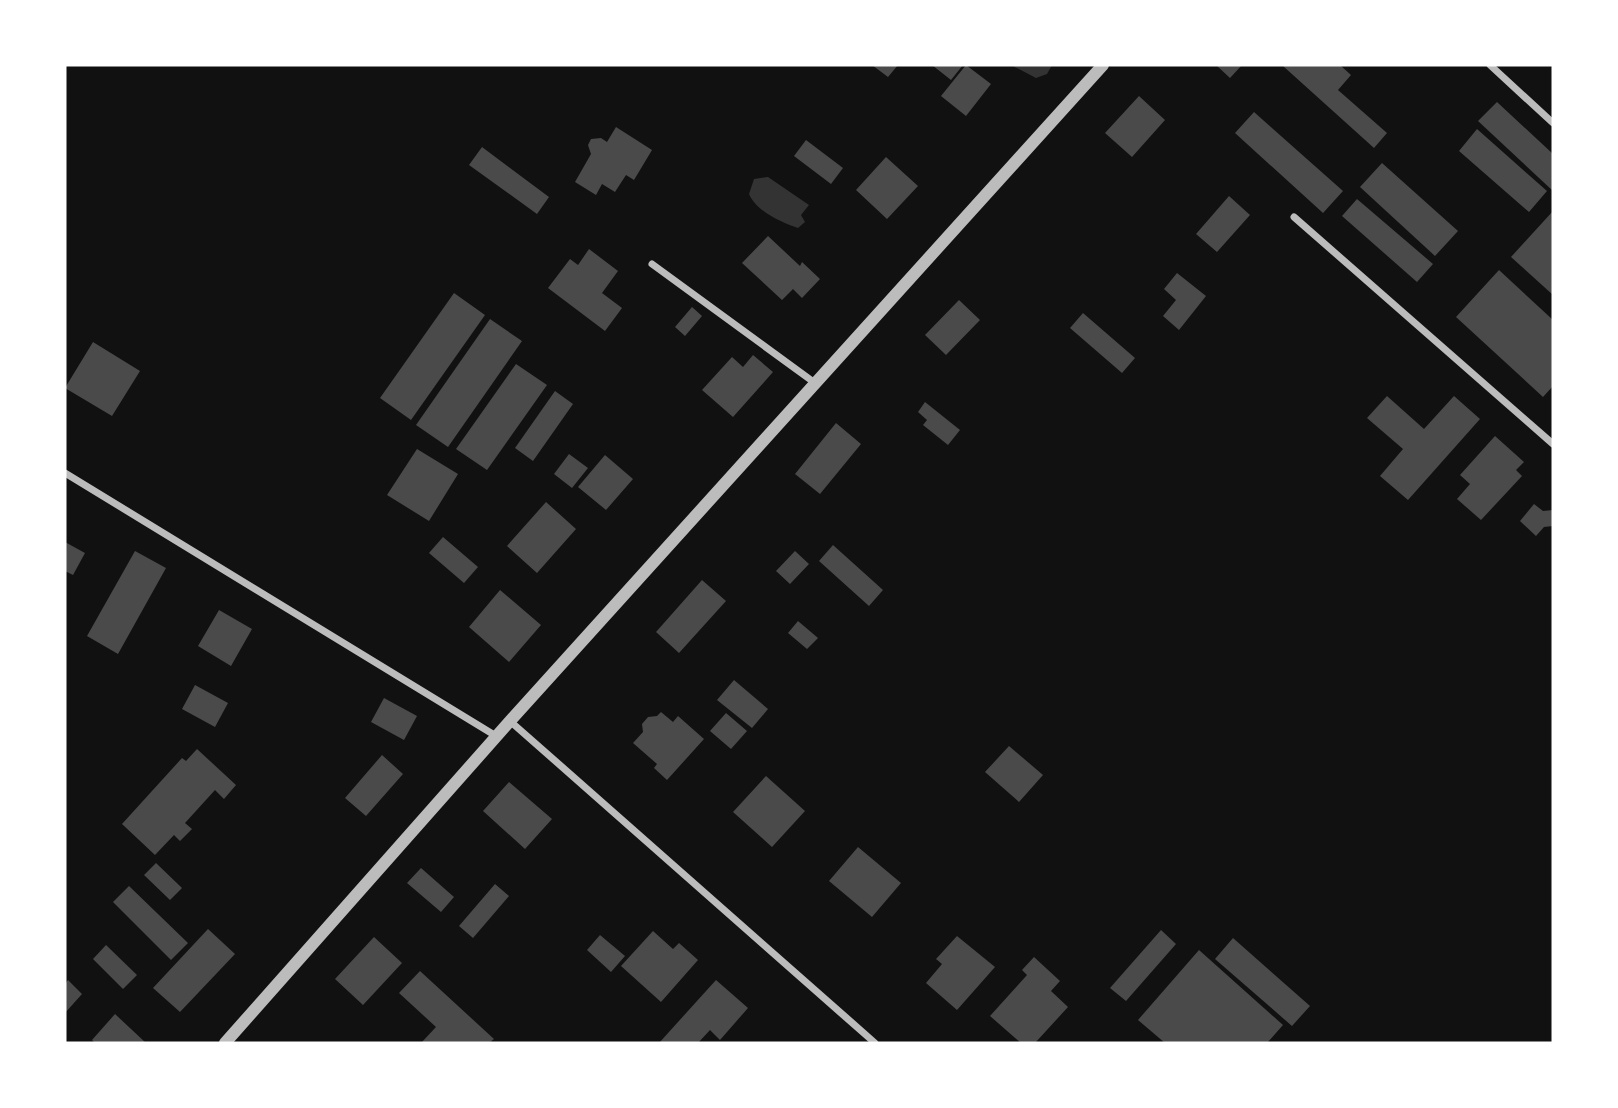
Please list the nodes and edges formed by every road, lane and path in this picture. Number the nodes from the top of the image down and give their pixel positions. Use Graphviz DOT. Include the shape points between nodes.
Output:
graph roads {
  1 [pos="1102,65"];
  2 [pos="1490,65"];
  3 [pos="1553,123"];
  4 [pos="1294,217"];
  5 [pos="652,264"];
  6 [pos="815,383"];
  7 [pos="1553,444"];
  8 [pos="65,473"];
  9 [pos="510,721"];
  10 [pos="496,736"];
  11 [pos="225,1043"];
  12 [pos="875,1043"];
  1 -- 6 [label="street"];
  2 -- 3 [label="street"];
  4 -- 7 [label="street"];
  5 -- 6 [label="street"];
  6 -- 9 [label="street"];
  8 -- 10 [label="street"];
  9 -- 10 [label="street"];
  9 -- 12 [label="street"];
  10 -- 11 [label="street"];
}
